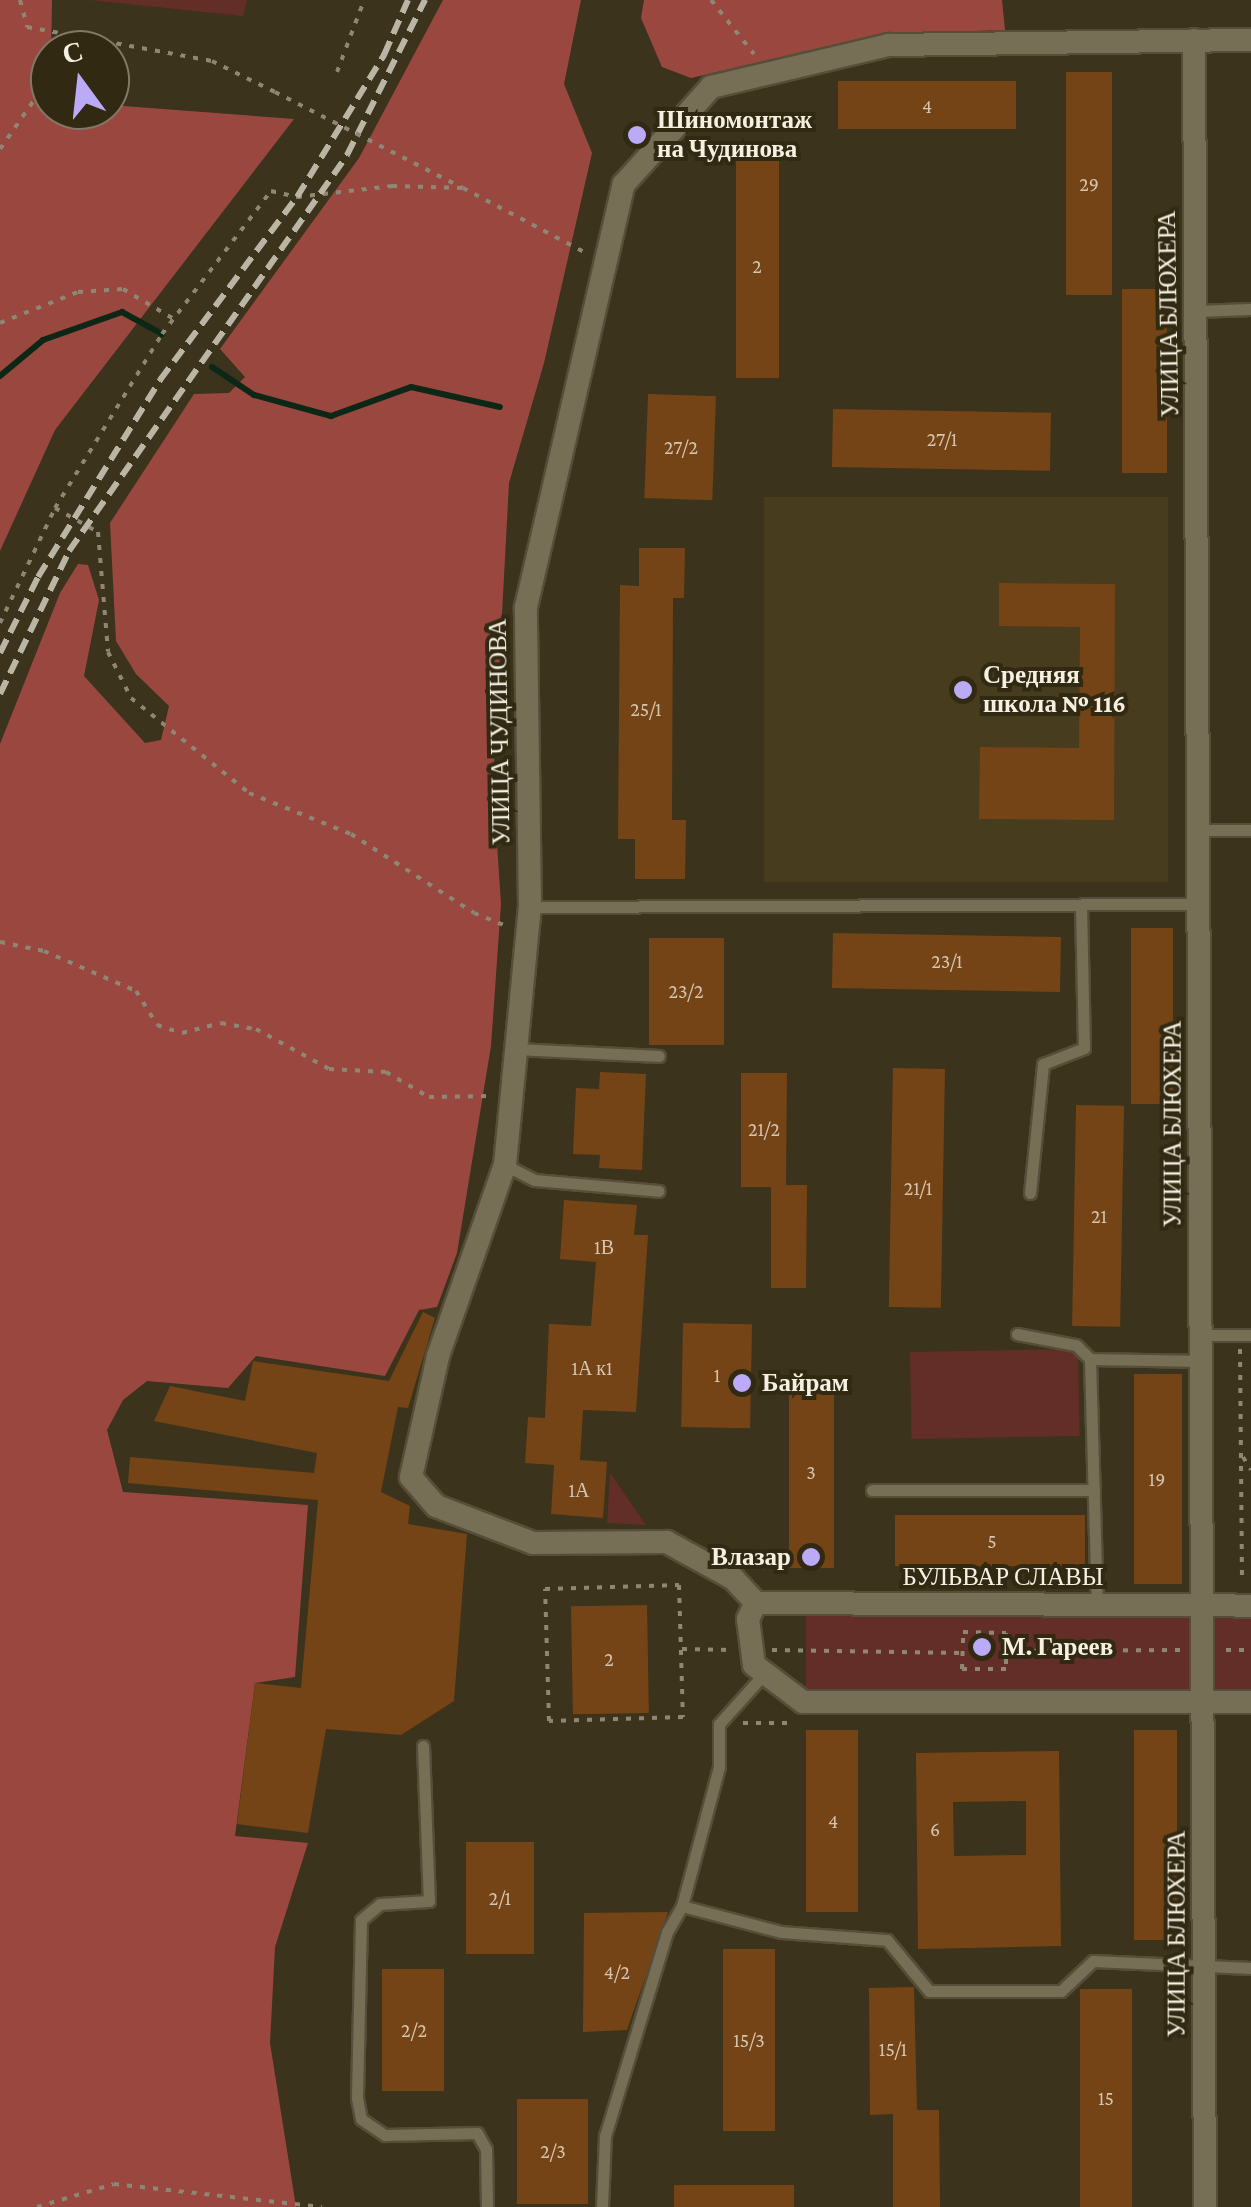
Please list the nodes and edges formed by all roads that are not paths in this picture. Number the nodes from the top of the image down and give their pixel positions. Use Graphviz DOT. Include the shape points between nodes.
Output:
graph roads {
  1 [pos="1194,40"];
  2 [pos="1251,40"];
  3 [pos="1196,310"];
  4 [pos="1251,310"];
  5 [pos="1199,830"];
  6 [pos="1251,830"];
  7 [pos="1199,904"];
  8 [pos="1081,905"];
  9 [pos="530,908"];
  10 [pos="516,1048"];
  11 [pos="659,1056"];
  12 [pos="505,1165"];
  13 [pos="659,1191"];
  14 [pos="1030,1193"];
  15 [pos="1017,1334"];
  16 [pos="1202,1334"];
  17 [pos="1251,1335"];
  18 [pos="1090,1360"];
  19 [pos="1202,1361"];
  20 [pos="872,1490"];
  21 [pos="1094,1490"];
  22 [pos="756,1603"];
  23 [pos="1097,1606"];
  24 [pos="1204,1606"];
  25 [pos="1251,1606"];
  26 [pos="763,1675"];
  27 [pos="1205,1702"];
  28 [pos="1251,1702"];
  29 [pos="423,1746"];
  30 [pos="682,1906"];
  31 [pos="1205,1968"];
  32 [pos="1251,1968"];
  33 [pos="487,2207"];
  34 [pos="602,2207"];
  35 [pos="1205,2207"];
  1 -- 2 [label="street, УЛИЦА ЧУДИНОВА"];
  1 -- 3 [label="street, УЛИЦА БЛЮХЕРА"];
  1 -- 9 [label="street, УЛИЦА ЧУДИНОВА" via="889,45 712,87 624,184 526,607"];
  3 -- 4 [label="lane"];
  3 -- 5 [label="street, УЛИЦА БЛЮХЕРА"];
  5 -- 6 [label="lane"];
  5 -- 7 [label="street, УЛИЦА БЛЮХЕРА"];
  7 -- 8 [label="lane"];
  7 -- 16 [label="street, УЛИЦА БЛЮХЕРА"];
  8 -- 9 [label="lane"];
  8 -- 14 [label="lane" via="1084,1048 1044,1064 1038,1078"];
  9 -- 10 [label="street, УЛИЦА ЧУДИНОВА"];
  10 -- 11 [label="lane"];
  10 -- 12 [label="street, УЛИЦА ЧУДИНОВА"];
  12 -- 13 [label="lane" via="534,1180"];
  12 -- 22 [label="street, УЛИЦА ЧУДИНОВА" via="438,1356 411,1477 436,1506 534,1544 667,1542 734,1579"];
  15 -- 18 [label="lane" via="1076,1345"];
  16 -- 17 [label="lane"];
  16 -- 19 [label="street, УЛИЦА БЛЮХЕРА"];
  18 -- 19 [label="lane"];
  18 -- 21 [label="lane"];
  19 -- 24 [label="street, УЛИЦА БЛЮХЕРА"];
  20 -- 21 [label="lane"];
  21 -- 23 [label="lane"];
  22 -- 23 [label="street, БУЛЬВАР СЛАВЫ"];
  22 -- 26 [label="street" via="748,1619 751,1650"];
  23 -- 24 [label="street, БУЛЬВАР СЛАВЫ"];
  24 -- 25 [label="street, БУЛЬВАР СЛАВЫ"];
  24 -- 27 [label="street, УЛИЦА БЛЮХЕРА"];
  26 -- 27 [label="street" via="803,1702"];
  26 -- 30 [label="lane" via="719,1724 719,1767"];
  27 -- 28 [label="street"];
  27 -- 31 [label="street, УЛИЦА БЛЮХЕРА"];
  29 -- 33 [label="lane" via="429,1901 380,1904 361,1920 357,2098 362,2119 385,2135 477,2133 486,2148"];
  30 -- 31 [label="lane" via="781,1932 886,1940 929,1991 1060,1991 1092,1961"];
  30 -- 34 [label="lane" via="667,1932 606,2136"];
  31 -- 32 [label="lane"];
  31 -- 35 [label="street, УЛИЦА БЛЮХЕРА"];
}
